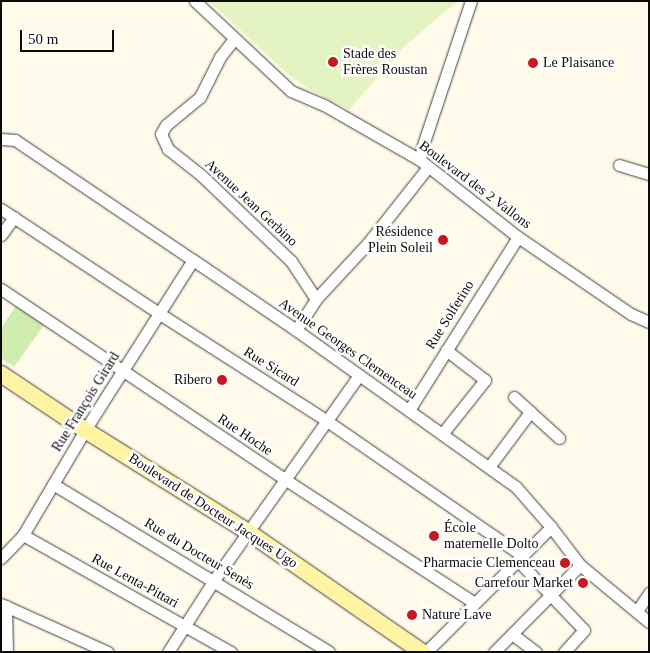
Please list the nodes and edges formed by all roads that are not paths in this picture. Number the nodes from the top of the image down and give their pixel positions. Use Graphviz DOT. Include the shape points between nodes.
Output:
graph roads {
  1 [pos="195,1"];
  2 [pos="471,1"];
  3 [pos="234,39"];
  4 [pos="1,138"];
  5 [pos="424,164"];
  6 [pos="618,166"];
  7 [pos="649,174"];
  8 [pos="1,209"];
  9 [pos="14,217"];
  10 [pos="1,235"];
  11 [pos="518,238"];
  12 [pos="193,260"];
  13 [pos="1,289"];
  14 [pos="316,299"];
  15 [pos="160,314"];
  16 [pos="649,322"];
  17 [pos="296,330"];
  18 [pos="446,350"];
  19 [pos="123,371"];
  20 [pos="1,374"];
  21 [pos="359,375"];
  22 [pos="514,397"];
  23 [pos="409,410"];
  24 [pos="530,412"];
  25 [pos="327,421"];
  26 [pos="85,430"];
  27 [pos="442,434"];
  28 [pos="560,438"];
  29 [pos="489,467"];
  30 [pos="286,480"];
  31 [pos="53,484"];
  32 [pos="552,527"];
  33 [pos="248,532"];
  34 [pos="23,535"];
  35 [pos="521,555"];
  36 [pos="1,558"];
  37 [pos="580,565"];
  38 [pos="214,580"];
  39 [pos="649,593"];
  40 [pos="552,595"];
  41 [pos="475,603"];
  42 [pos="3,605"];
  43 [pos="636,612"];
  44 [pos="649,622"];
  45 [pos="185,626"];
  46 [pos="512,634"];
  47 [pos="6,652"];
  48 [pos="108,652"];
  49 [pos="168,652"];
  50 [pos="231,652"];
  51 [pos="329,652"];
  52 [pos="422,652"];
  53 [pos="426,652"];
  54 [pos="494,652"];
  55 [pos="536,652"];
  56 [pos="564,652"];
  1 -- 3 [label="street, Boulevard des 2 Vallons"];
  2 -- 5 [label="street"];
  3 -- 5 [label="street, Boulevard des 2 Vallons" via="291,91 324,105"];
  3 -- 14 [label="street, Avenue Jean Gerbino" via="220,56 200,97 161,134 168,149 201,175 291,261"];
  4 -- 12 [label="street, Avenue Georges Clemenceau" via="15,140"];
  5 -- 11 [label="street, Boulevard des 2 Vallons"];
  5 -- 14 [label="street" via="368,244"];
  6 -- 7 [label="street"];
  8 -- 9 [label="street, Rue Sicard"];
  9 -- 10 [label="street"];
  9 -- 15 [label="street, Rue Sicard"];
  11 -- 16 [label="street, Boulevard des 2 Vallons" via="631,314"];
  11 -- 18 [label="street, Rue Solferino"];
  12 -- 15 [label="street, Rue François Girard"];
  12 -- 17 [label="street, Avenue Georges Clemenceau"];
  13 -- 19 [label="street, Rue Hoche"];
  14 -- 17 [label="street"];
  15 -- 19 [label="street, Rue François Girard"];
  15 -- 25 [label="street, Rue Sicard"];
  17 -- 21 [label="street, Avenue Georges Clemenceau"];
  18 -- 23 [label="street, Rue Solferino"];
  18 -- 27 [label="street" via="485,380"];
  19 -- 26 [label="street, Rue François Girard"];
  19 -- 30 [label="street, Rue Hoche"];
  20 -- 26 [label="main road, Boulevard de Docteur Jacques Ugo"];
  21 -- 23 [label="street, Avenue Georges Clemenceau"];
  21 -- 25 [label="street"];
  22 -- 24 [label="street"];
  23 -- 27 [label="street, Avenue Georges Clemenceau"];
  24 -- 28 [label="street"];
  24 -- 29 [label="street"];
  25 -- 30 [label="street"];
  25 -- 35 [label="street, Rue Sicard"];
  26 -- 31 [label="street, Rue François Girard"];
  26 -- 33 [label="main road, Boulevard de Docteur Jacques Ugo"];
  27 -- 29 [label="street, Avenue Georges Clemenceau"];
  29 -- 32 [label="street, Avenue Georges Clemenceau" via="516,487"];
  30 -- 33 [label="street"];
  30 -- 41 [label="street, Rue Hoche"];
  31 -- 34 [label="street, Rue François Girard"];
  31 -- 38 [label="street, Rue du Docteur Senès"];
  32 -- 35 [label="street"];
  32 -- 37 [label="street, Avenue Georges Clemenceau"];
  33 -- 38 [label="street"];
  33 -- 52 [label="main road, Boulevard de Docteur Jacques Ugo"];
  34 -- 36 [label="street, Rue François Girard"];
  34 -- 45 [label="street, Rue Lenta-Pittari"];
  35 -- 40 [label="street" via="524,567"];
  35 -- 41 [label="street"];
  37 -- 40 [label="street"];
  37 -- 43 [label="street, Avenue Georges Clemenceau"];
  38 -- 45 [label="street"];
  38 -- 51 [label="street, Rue du Docteur Senès"];
  39 -- 43 [label="street"];
  40 -- 46 [label="street"];
  40 -- 56 [label="street" via="584,630"];
  41 -- 53 [label="street"];
  42 -- 47 [label="street"];
  42 -- 48 [label="street"];
  43 -- 44 [label="street, Avenue Georges Clemenceau"];
  45 -- 49 [label="street"];
  45 -- 50 [label="street, Rue Lenta-Pittari"];
  46 -- 54 [label="street"];
  46 -- 55 [label="street"];
}
